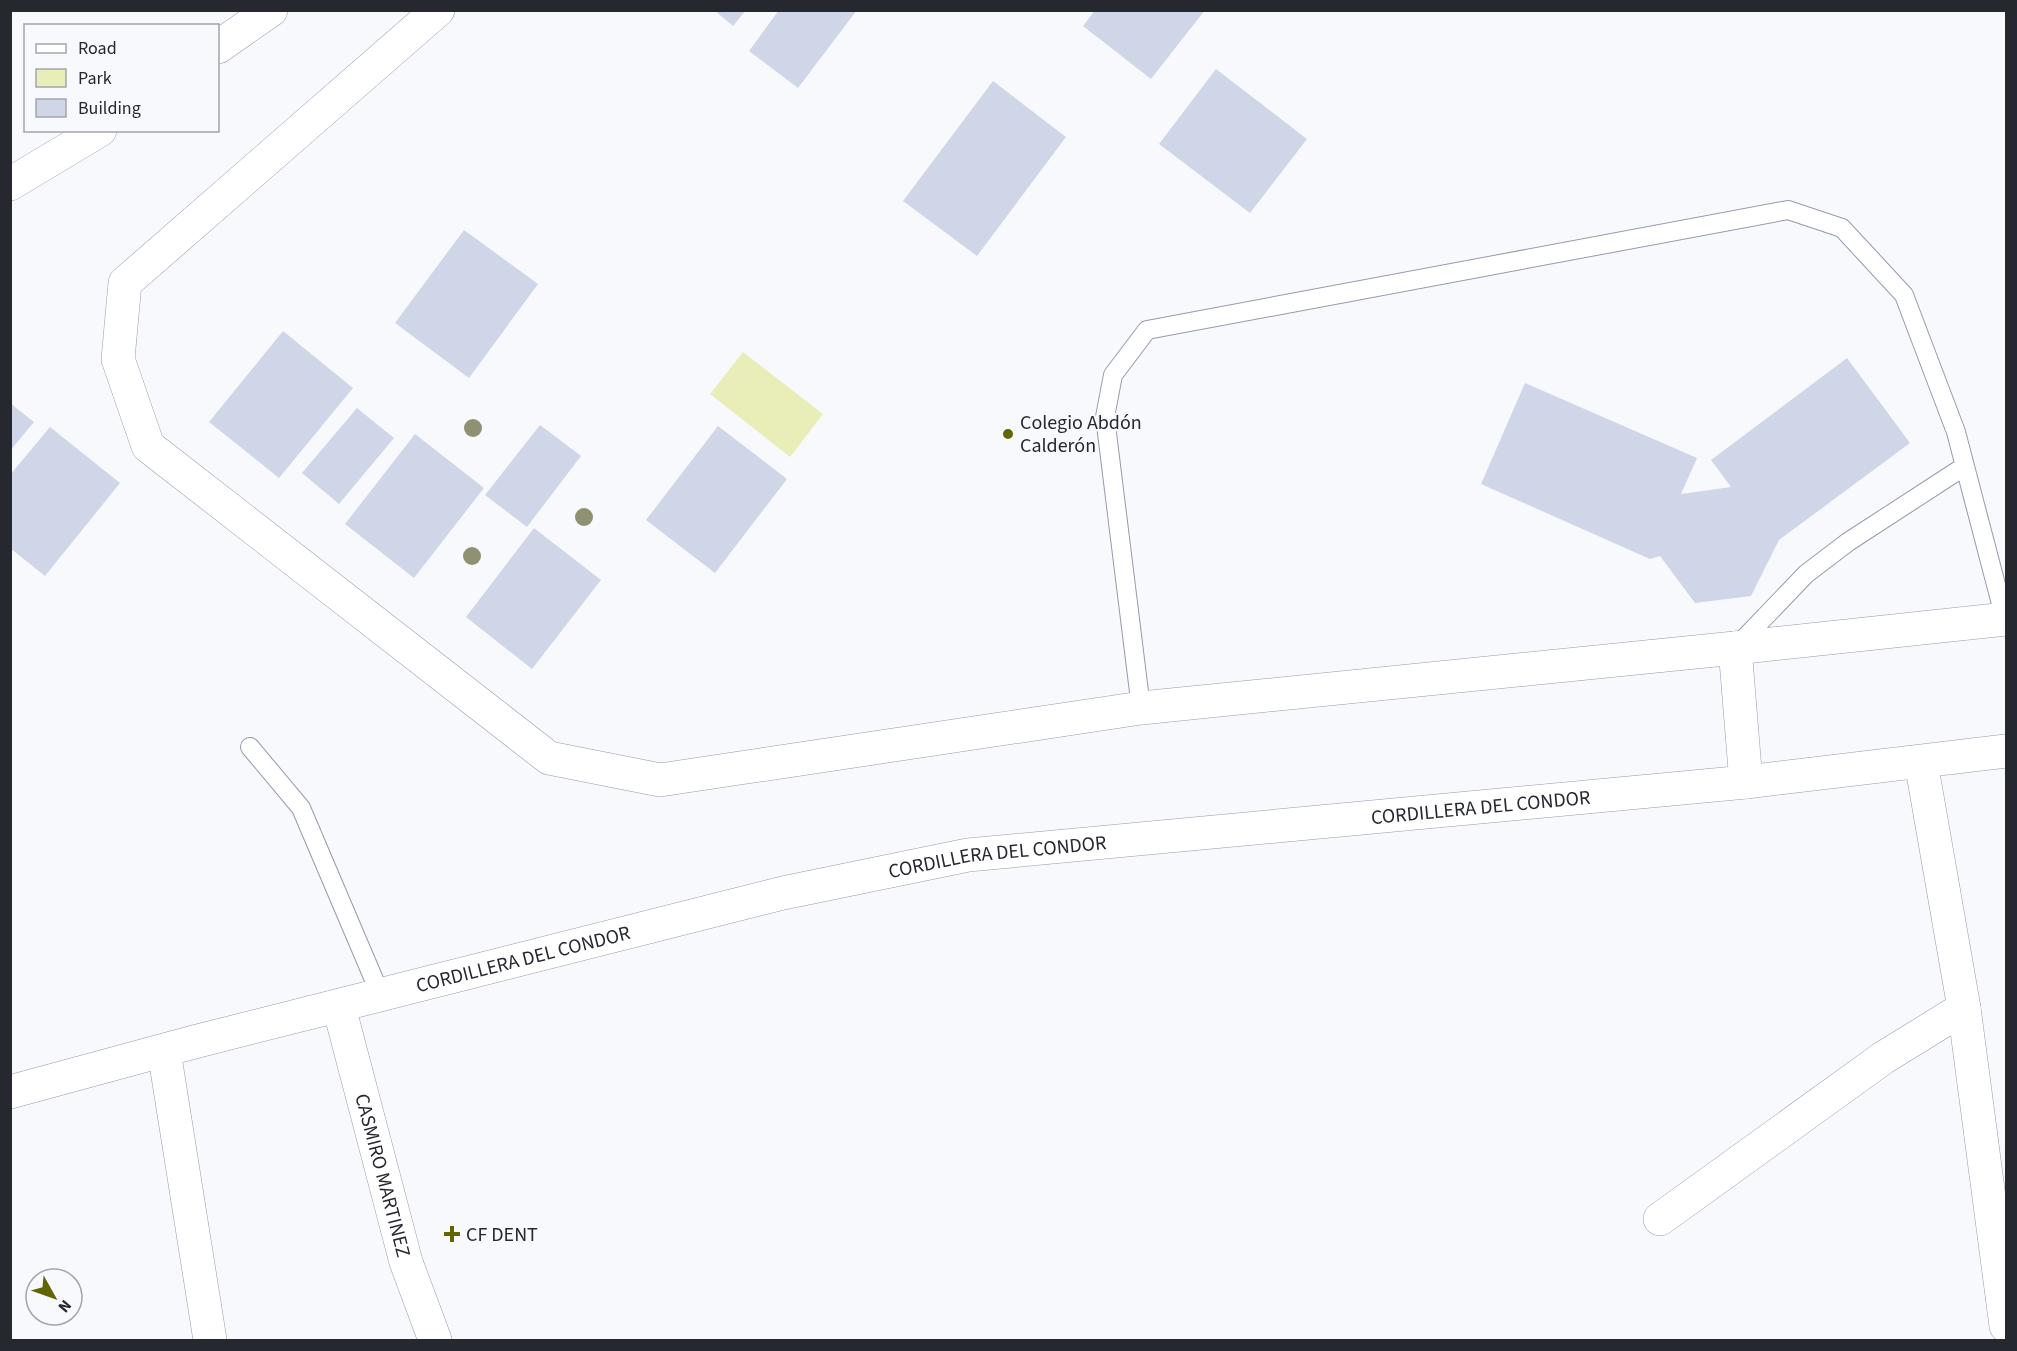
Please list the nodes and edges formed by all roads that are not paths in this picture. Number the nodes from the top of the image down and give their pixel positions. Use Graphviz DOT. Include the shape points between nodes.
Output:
graph roads {
  1 [pos="271,10"];
  2 [pos="438,10"];
  3 [pos="219,45"];
  4 [pos="97,132"];
  5 [pos="10,184"];
  6 [pos="1965,466"];
  7 [pos="2006,619"];
  8 [pos="1735,648"];
  9 [pos="1141,708"];
  10 [pos="250,747"];
  11 [pos="2007,751"];
  12 [pos="1921,762"];
  13 [pos="1746,782"];
  14 [pos="381,996"];
  15 [pos="339,1007"];
  16 [pos="1964,1008"];
  17 [pos="164,1051"];
  18 [pos="10,1092"];
  19 [pos="1660,1219"];
  20 [pos="2007,1326"];
  21 [pos="210,1341"];
  22 [pos="435,1341"];
  1 -- 3 [label="street"];
  2 -- 9 [label="street" via="125,283 118,359 147,446 549,758 660,780"];
  4 -- 5 [label="street"];
  6 -- 7 [label="lane"];
  6 -- 8 [label="lane" via="1806,574"];
  6 -- 9 [label="lane" via="1904,295 1842,228 1788,210 1147,330 1113,375 1105,417"];
  7 -- 8 [label="street"];
  8 -- 9 [label="street"];
  8 -- 13 [label="street"];
  10 -- 14 [label="lane" via="301,808"];
  11 -- 12 [label="street, CORDILLERA DEL CONDOR"];
  12 -- 13 [label="street, CORDILLERA DEL CONDOR"];
  12 -- 16 [label="street"];
  13 -- 14 [label="street, CORDILLERA DEL CONDOR" via="968,855 783,893"];
  14 -- 15 [label="street, CORDILLERA DEL CONDOR"];
  15 -- 17 [label="street, CORDILLERA DEL CONDOR"];
  15 -- 22 [label="street, CASMIRO MARTINEZ" via="406,1262"];
  16 -- 19 [label="street" via="1883,1058"];
  16 -- 20 [label="street"];
  17 -- 18 [label="street, CORDILLERA DEL CONDOR"];
  17 -- 21 [label="street"];
}
